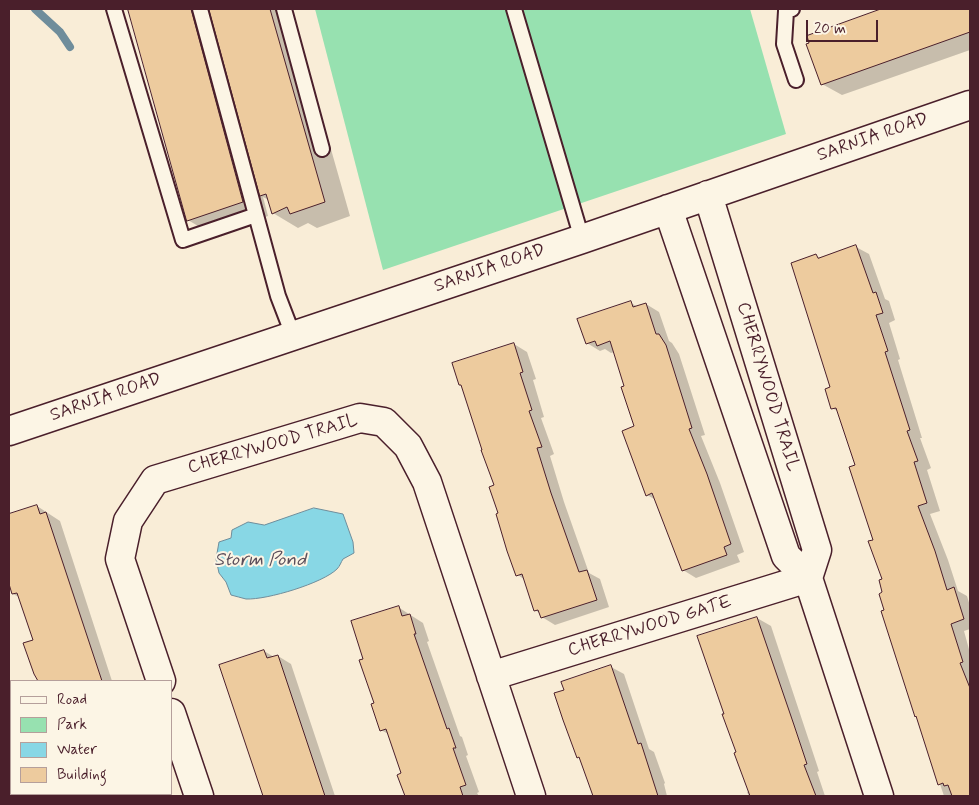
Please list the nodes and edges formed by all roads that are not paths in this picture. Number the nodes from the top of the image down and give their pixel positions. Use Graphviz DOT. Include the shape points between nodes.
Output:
graph roads {
  1 [pos="114,9"];
  2 [pos="200,9"];
  3 [pos="284,9"];
  4 [pos="514,9"];
  5 [pos="792,9"];
  6 [pos="796,80"];
  7 [pos="970,105"];
  8 [pos="322,149"];
  9 [pos="708,195"];
  10 [pos="668,209"];
  11 [pos="256,215"];
  12 [pos="582,238"];
  13 [pos="294,335"];
  14 [pos="9,431"];
  15 [pos="808,578"];
  16 [pos="492,676"];
  17 [pos="161,680"];
  18 [pos="172,716"];
  19 [pos="199,796"];
  20 [pos="532,796"];
  21 [pos="879,796"];
  1 -- 11 [label="lane" via="183,240"];
  2 -- 11 [label="lane"];
  3 -- 8 [label="lane"];
  4 -- 12 [label="lane"];
  5 -- 6 [label="lane" via="786,12 784,44"];
  7 -- 9 [label="street, SARNIA ROAD"];
  9 -- 10 [label="street, SARNIA ROAD"];
  9 -- 15 [label="street, CHERRYWOOD TRAIL" via="817,550"];
  10 -- 12 [label="street, SARNIA ROAD"];
  10 -- 15 [label="street, CHERRYWOOD TRAIL" via="786,556"];
  11 -- 13 [label="lane" via="278,296"];
  12 -- 13 [label="street, SARNIA ROAD"];
  13 -- 14 [label="street, SARNIA ROAD"];
  15 -- 16 [label="street, CHERRYWOOD GATE"];
  15 -- 21 [label="street, CHERRYWOOD TRAIL"];
  16 -- 17 [label="street, CHERRYWOOD TRAIL" via="427,482 408,446 384,422 360,418 155,480 128,521 120,559"];
  16 -- 20 [label="street, CHERRYWOOD TRAIL"];
  18 -- 19 [label="street"];
}
